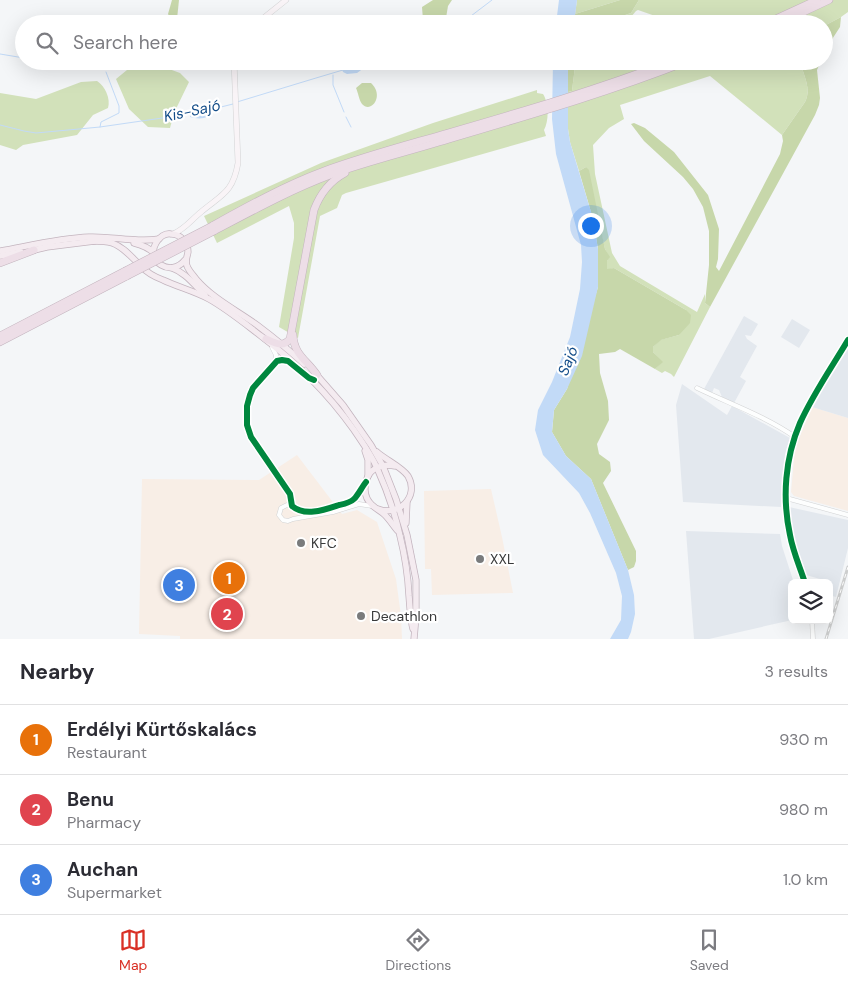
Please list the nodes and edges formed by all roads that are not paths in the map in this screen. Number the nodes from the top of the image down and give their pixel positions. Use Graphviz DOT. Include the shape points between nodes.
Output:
graph roads {
  1 [pos="286,0"];
  2 [pos="817,0"];
  3 [pos="829,0"];
  4 [pos="267,15"];
  5 [pos="784,15"];
  6 [pos="797,15"];
  7 [pos="234,70"];
  8 [pos="650,70"];
  9 [pos="661,70"];
  10 [pos="606,88"];
  11 [pos="541,109"];
  12 [pos="370,162"];
  13 [pos="186,226"];
  14 [pos="213,228"];
  15 [pos="173,234"];
  16 [pos="159,239"];
  17 [pos="93,241"];
  18 [pos="186,244"];
  19 [pos="34,250"];
  20 [pos="0,251"];
  21 [pos="154,253"];
  22 [pos="0,256"];
  23 [pos="185,260"];
  24 [pos="0,263"];
  25 [pos="171,268"];
  26 [pos="126,274"];
  27 [pos="210,300"];
  28 [pos="250,327"];
  29 [pos="293,329"];
  30 [pos="1,335"];
  31 [pos="266,339"];
  32 [pos="848,340"];
  33 [pos="0,342"];
  34 [pos="282,344"];
  35 [pos="274,363"];
  36 [pos="316,378"];
  37 [pos="697,388"];
  38 [pos="355,431"];
  39 [pos="795,437"];
  40 [pos="371,445"];
  41 [pos="380,467"];
  42 [pos="397,467"];
  43 [pos="367,479"];
  44 [pos="287,489"];
  45 [pos="786,498"];
  46 [pos="408,500"];
  47 [pos="286,505"];
  48 [pos="293,507"];
  49 [pos="376,508"];
  50 [pos="396,510"];
  51 [pos="848,515"];
  52 [pos="293,519"];
  53 [pos="404,536"];
  54 [pos="804,579"];
  55 [pos="812,624"];
  56 [pos="414,636"];
  57 [pos="813,639"];
  1 -- 4 [label="main road"];
  2 -- 5 [label="highway"];
  3 -- 6 [label="highway"];
  7 -- 13 [label="main road" via="238,157 235,176 228,189"];
  8 -- 10 [label="highway"];
  9 -- 10 [label="highway"];
  10 -- 11 [label="highway"];
  11 -- 12 [label="highway"];
  11 -- 14 [label="highway" via="325,170 277,192"];
  12 -- 14 [label="highway" via="329,175"];
  12 -- 29 [label="highway" via="336,178 316,203"];
  13 -- 15 [label="main road"];
  13 -- 18 [label="main road"];
  14 -- 26 [label="highway, bridge"];
  15 -- 16 [label="main road"];
  15 -- 18 [label="main road"];
  16 -- 20 [label="main road" via="74,238"];
  16 -- 21 [label="main road"];
  17 -- 19 [label="main road"];
  17 -- 21 [label="main road" via="142,245"];
  17 -- 27 [label="main road" via="112,243 122,248 150,274"];
  18 -- 23 [label="main road"];
  19 -- 22 [label="main road"];
  19 -- 24 [label="highway"];
  21 -- 25 [label="main road" via="159,264"];
  23 -- 25 [label="main road" via="180,266"];
  23 -- 34 [label="main road" via="195,278 209,292"];
  25 -- 27 [label="main road" via="185,275"];
  26 -- 30 [label="highway"];
  26 -- 33 [label="highway"];
  27 -- 28 [label="main road"];
  28 -- 31 [label="main road"];
  28 -- 35 [label="street" via="274,349"];
  29 -- 34 [label="highway" via="289,341"];
  29 -- 36 [label="highway" via="296,351"];
  31 -- 34 [label="highway"];
  31 -- 36 [label="main road"];
  32 -- 39 [label="street" via="808,406"];
  34 -- 36 [label="main road"];
  35 -- 36 [label="street" via="288,361 309,378"];
  35 -- 44 [label="street" via="251,392 247,421 253,440"];
  36 -- 38 [label="main road"];
  36 -- 40 [label="main road" via="343,405"];
  37 -- 39 [label="street" via="759,416"];
  38 -- 41 [label="main road"];
  38 -- 43 [label="main road" via="367,456"];
  39 -- 45 [label="street" via="788,462"];
  40 -- 41 [label="main road"];
  40 -- 42 [label="main road"];
  41 -- 42 [label="main road"];
  41 -- 43 [label="main road" via="373,470"];
  41 -- 50 [label="main road"];
  42 -- 46 [label="main road" via="409,480"];
  43 -- 48 [label="street" via="354,499 348,502 319,511 308,512"];
  43 -- 49 [label="main road" via="366,495"];
  44 -- 47 [label="street"];
  44 -- 48 [label="street"];
  45 -- 51 [label="street"];
  45 -- 54 [label="street" via="789,534"];
  46 -- 50 [label="main road"];
  46 -- 53 [label="main road"];
  47 -- 48 [label="street"];
  47 -- 52 [label="street" via="280,509 280,517 286,521"];
  48 -- 52 [label="street"];
  49 -- 50 [label="main road"];
  49 -- 52 [label="street" via="359,504"];
  49 -- 53 [label="main road"];
  50 -- 53 [label="main road"];
  53 -- 56 [label="main road"];
  55 -- 57 [label="street"];
}
